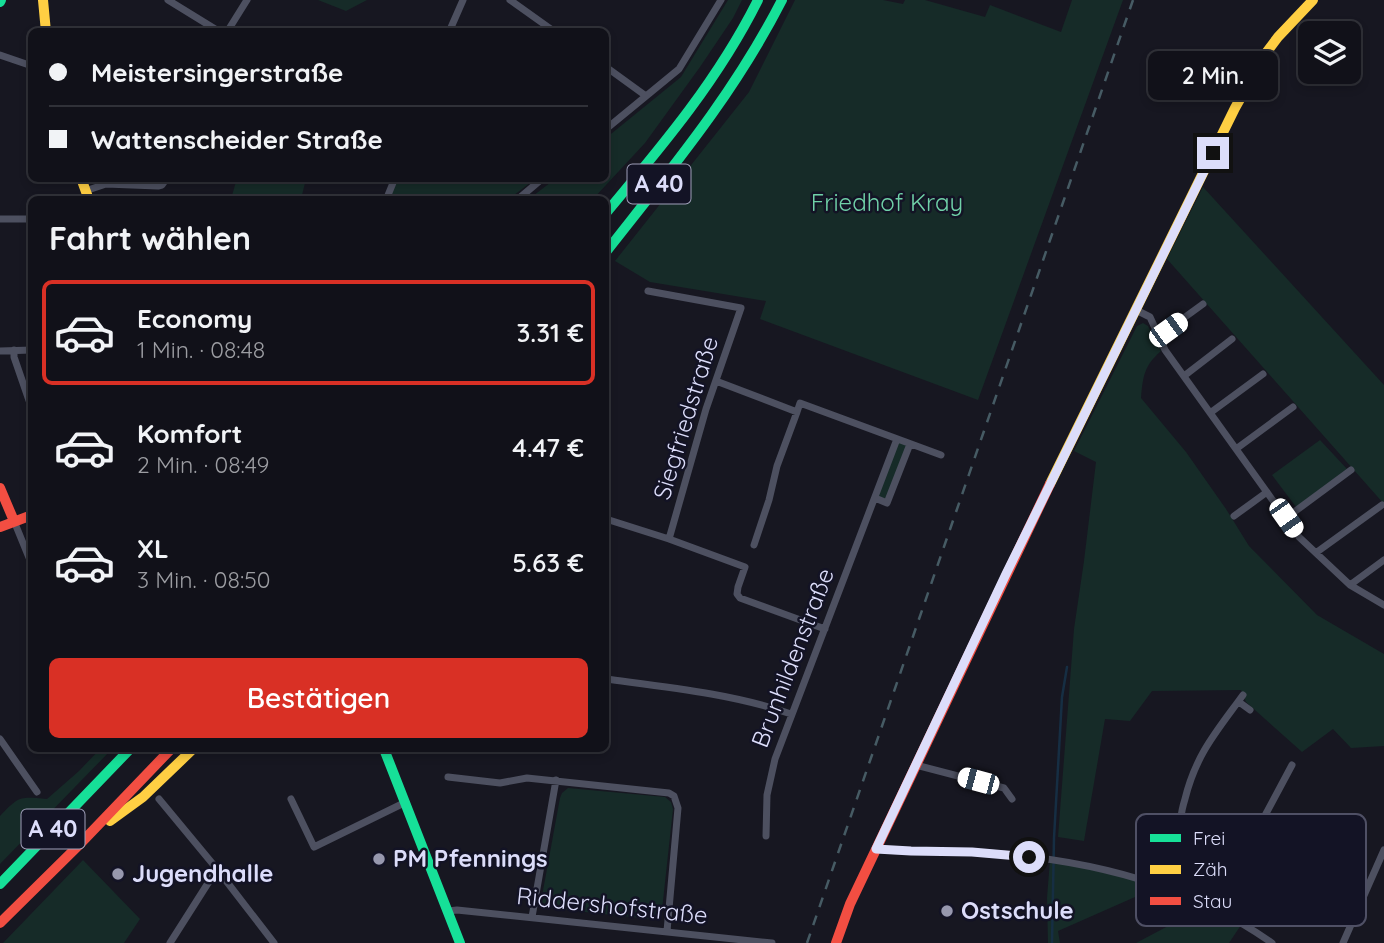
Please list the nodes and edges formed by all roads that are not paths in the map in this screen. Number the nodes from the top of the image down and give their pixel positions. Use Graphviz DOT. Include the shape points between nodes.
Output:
graph roads {
  1 [pos="44,0"];
  2 [pos="168,0"];
  3 [pos="247,0"];
  4 [pos="463,0"];
  5 [pos="510,0"];
  6 [pos="720,0"];
  7 [pos="758,0"];
  8 [pos="782,0"];
  9 [pos="1313,0"];
  10 [pos="1320,0"];
  11 [pos="1304,10"];
  12 [pos="46,28"];
  13 [pos="214,28"];
  14 [pos="230,28"];
  15 [pos="451,28"];
  16 [pos="549,28"];
  17 [pos="0,55"];
  18 [pos="28,65"];
  19 [pos="609,69"];
  20 [pos="646,96"];
  21 [pos="609,127"];
  22 [pos="164,182"];
  23 [pos="538,182"];
  24 [pos="87,195"];
  25 [pos="522,196"];
  26 [pos="609,208"];
  27 [pos="0,219"];
  28 [pos="28,219"];
  29 [pos="609,248"];
  30 [pos="648,291"];
  31 [pos="1203,304"];
  32 [pos="1136,310"];
  33 [pos="1159,336"];
  34 [pos="1232,339"];
  35 [pos="14,350"];
  36 [pos="28,350"];
  37 [pos="0,351"];
  38 [pos="1263,374"];
  39 [pos="1184,376"];
  40 [pos="716,381"];
  41 [pos="28,397"];
  42 [pos="1293,407"];
  43 [pos="797,412"];
  44 [pos="1210,413"];
  45 [pos="897,439"];
  46 [pos="910,444"];
  47 [pos="1236,449"];
  48 [pos="941,455"];
  49 [pos="1351,470"];
  50 [pos="0,488"];
  51 [pos="1267,492"];
  52 [pos="875,498"];
  53 [pos="1382,505"];
  54 [pos="1234,516"];
  55 [pos="28,517"];
  56 [pos="1286,518"];
  57 [pos="609,520"];
  58 [pos="14,522"];
  59 [pos="0,527"];
  60 [pos="669,539"];
  61 [pos="754,545"];
  62 [pos="1317,552"];
  63 [pos="28,555"];
  64 [pos="1384,560"];
  65 [pos="1350,585"];
  66 [pos="1384,605"];
  67 [pos="825,629"];
  68 [pos="609,679"];
  69 [pos="1250,710"];
  70 [pos="791,714"];
  71 [pos="0,739"];
  72 [pos="118,752"];
  73 [pos="127,752"];
  74 [pos="168,752"];
  75 [pos="190,752"];
  76 [pos="385,752"];
  77 [pos="916,765"];
  78 [pos="1292,765"];
  79 [pos="106,775"];
  80 [pos="448,778"];
  81 [pos="556,780"];
  82 [pos="37,792"];
  83 [pos="159,799"];
  84 [pos="291,799"];
  85 [pos="1012,799"];
  86 [pos="406,802"];
  87 [pos="1182,814"];
  88 [pos="1266,814"];
  89 [pos="766,836"];
  90 [pos="79,845"];
  91 [pos="876,849"];
  92 [pos="1384,850"];
  93 [pos="217,869"];
  94 [pos="1136,878"];
  95 [pos="0,884"];
  96 [pos="1366,891"];
  97 [pos="448,911"];
  98 [pos="532,917"];
  99 [pos="0,923"];
  100 [pos="1246,926"];
  101 [pos="1350,926"];
  102 [pos="667,931"];
  103 [pos="170,943"];
  104 [pos="274,943"];
  105 [pos="460,943"];
  106 [pos="772,943"];
  107 [pos="836,943"];
  108 [pos="1272,943"];
  109 [pos="1343,943"];
  1 -- 12 [label="main road"];
  2 -- 13 [label="street"];
  3 -- 14 [label="street"];
  4 -- 15 [label="street"];
  5 -- 16 [label="street"];
  6 -- 20 [label="street" via="679,69"];
  7 -- 26 [label="main road, A 40" via="709,84"];
  8 -- 29 [label="main road, A 40" via="727,95"];
  9 -- 11 [label="main road"];
  10 -- 11 [label="main road"];
  11 -- 32 [label="main road" via="1255,71"];
  17 -- 18 [label="street"];
  19 -- 20 [label="street"];
  20 -- 21 [label="street"];
  22 -- 24 [label="street" via="158,186 106,184"];
  23 -- 25 [label="street"];
  27 -- 28 [label="street"];
  30 -- 40 [label="street, Siegfriedstraße" via="741,308"];
  31 -- 33 [label="street"];
  32 -- 33 [label="street" via="1150,317"];
  32 -- 77 [label="main road"];
  33 -- 39 [label="street"];
  34 -- 39 [label="street"];
  35 -- 36 [label="street"];
  35 -- 37 [label="street"];
  35 -- 41 [label="street"];
  38 -- 44 [label="street"];
  39 -- 44 [label="street"];
  40 -- 43 [label="street"];
  40 -- 60 [label="street, Siegfriedstraße"];
  42 -- 47 [label="street"];
  43 -- 45 [label="street" via="800,403"];
  43 -- 61 [label="street"];
  44 -- 47 [label="street"];
  45 -- 46 [label="street"];
  45 -- 52 [label="street, Brunhildenstraße"];
  46 -- 48 [label="street"];
  46 -- 52 [label="street" via="887,503"];
  47 -- 51 [label="street"];
  49 -- 56 [label="street"];
  50 -- 58 [label="main road"];
  51 -- 54 [label="street"];
  51 -- 56 [label="street"];
  52 -- 67 [label="street, Brunhildenstraße"];
  53 -- 62 [label="street"];
  55 -- 58 [label="main road"];
  56 -- 62 [label="street"];
  57 -- 60 [label="street"];
  58 -- 59 [label="main road"];
  58 -- 63 [label="street"];
  60 -- 67 [label="street" via="745,567 738,587 740,598"];
  62 -- 65 [label="street"];
  64 -- 65 [label="street"];
  65 -- 66 [label="street"];
  67 -- 70 [label="street, Brunhildenstraße"];
  68 -- 70 [label="street" via="704,693"];
  69 -- 87 [label="street" via="1241,699 1201,753"];
  70 -- 89 [label="street, Brunhildenstraße" via="771,774"];
  71 -- 82 [label="street"];
  72 -- 79 [label="main road"];
  73 -- 79 [label="main road, A 40"];
  74 -- 90 [label="main road, A 40"];
  75 -- 90 [label="main road" via="143,797"];
  76 -- 86 [label="main road"];
  77 -- 85 [label="street" via="1004,788"];
  77 -- 91 [label="main road"];
  78 -- 88 [label="street"];
  79 -- 95 [label="main road, A 40"];
  80 -- 81 [label="street" via="500,783 527,778"];
  81 -- 98 [label="street"];
  81 -- 102 [label="street" via="674,796 678,808"];
  83 -- 93 [label="street"];
  84 -- 86 [label="street" via="314,847"];
  86 -- 97 [label="main road"];
  90 -- 99 [label="main road, A 40"];
  91 -- 94 [label="street" via="1040,858"];
  91 -- 107 [label="main road"];
  92 -- 96 [label="street"];
  93 -- 103 [label="street"];
  93 -- 104 [label="street"];
  97 -- 98 [label="street, Riddershofstraße"];
  97 -- 105 [label="main road"];
  98 -- 102 [label="street, Riddershofstraße"];
  100 -- 108 [label="street"];
  101 -- 109 [label="street"];
  102 -- 106 [label="street, Riddershofstraße"];
}
